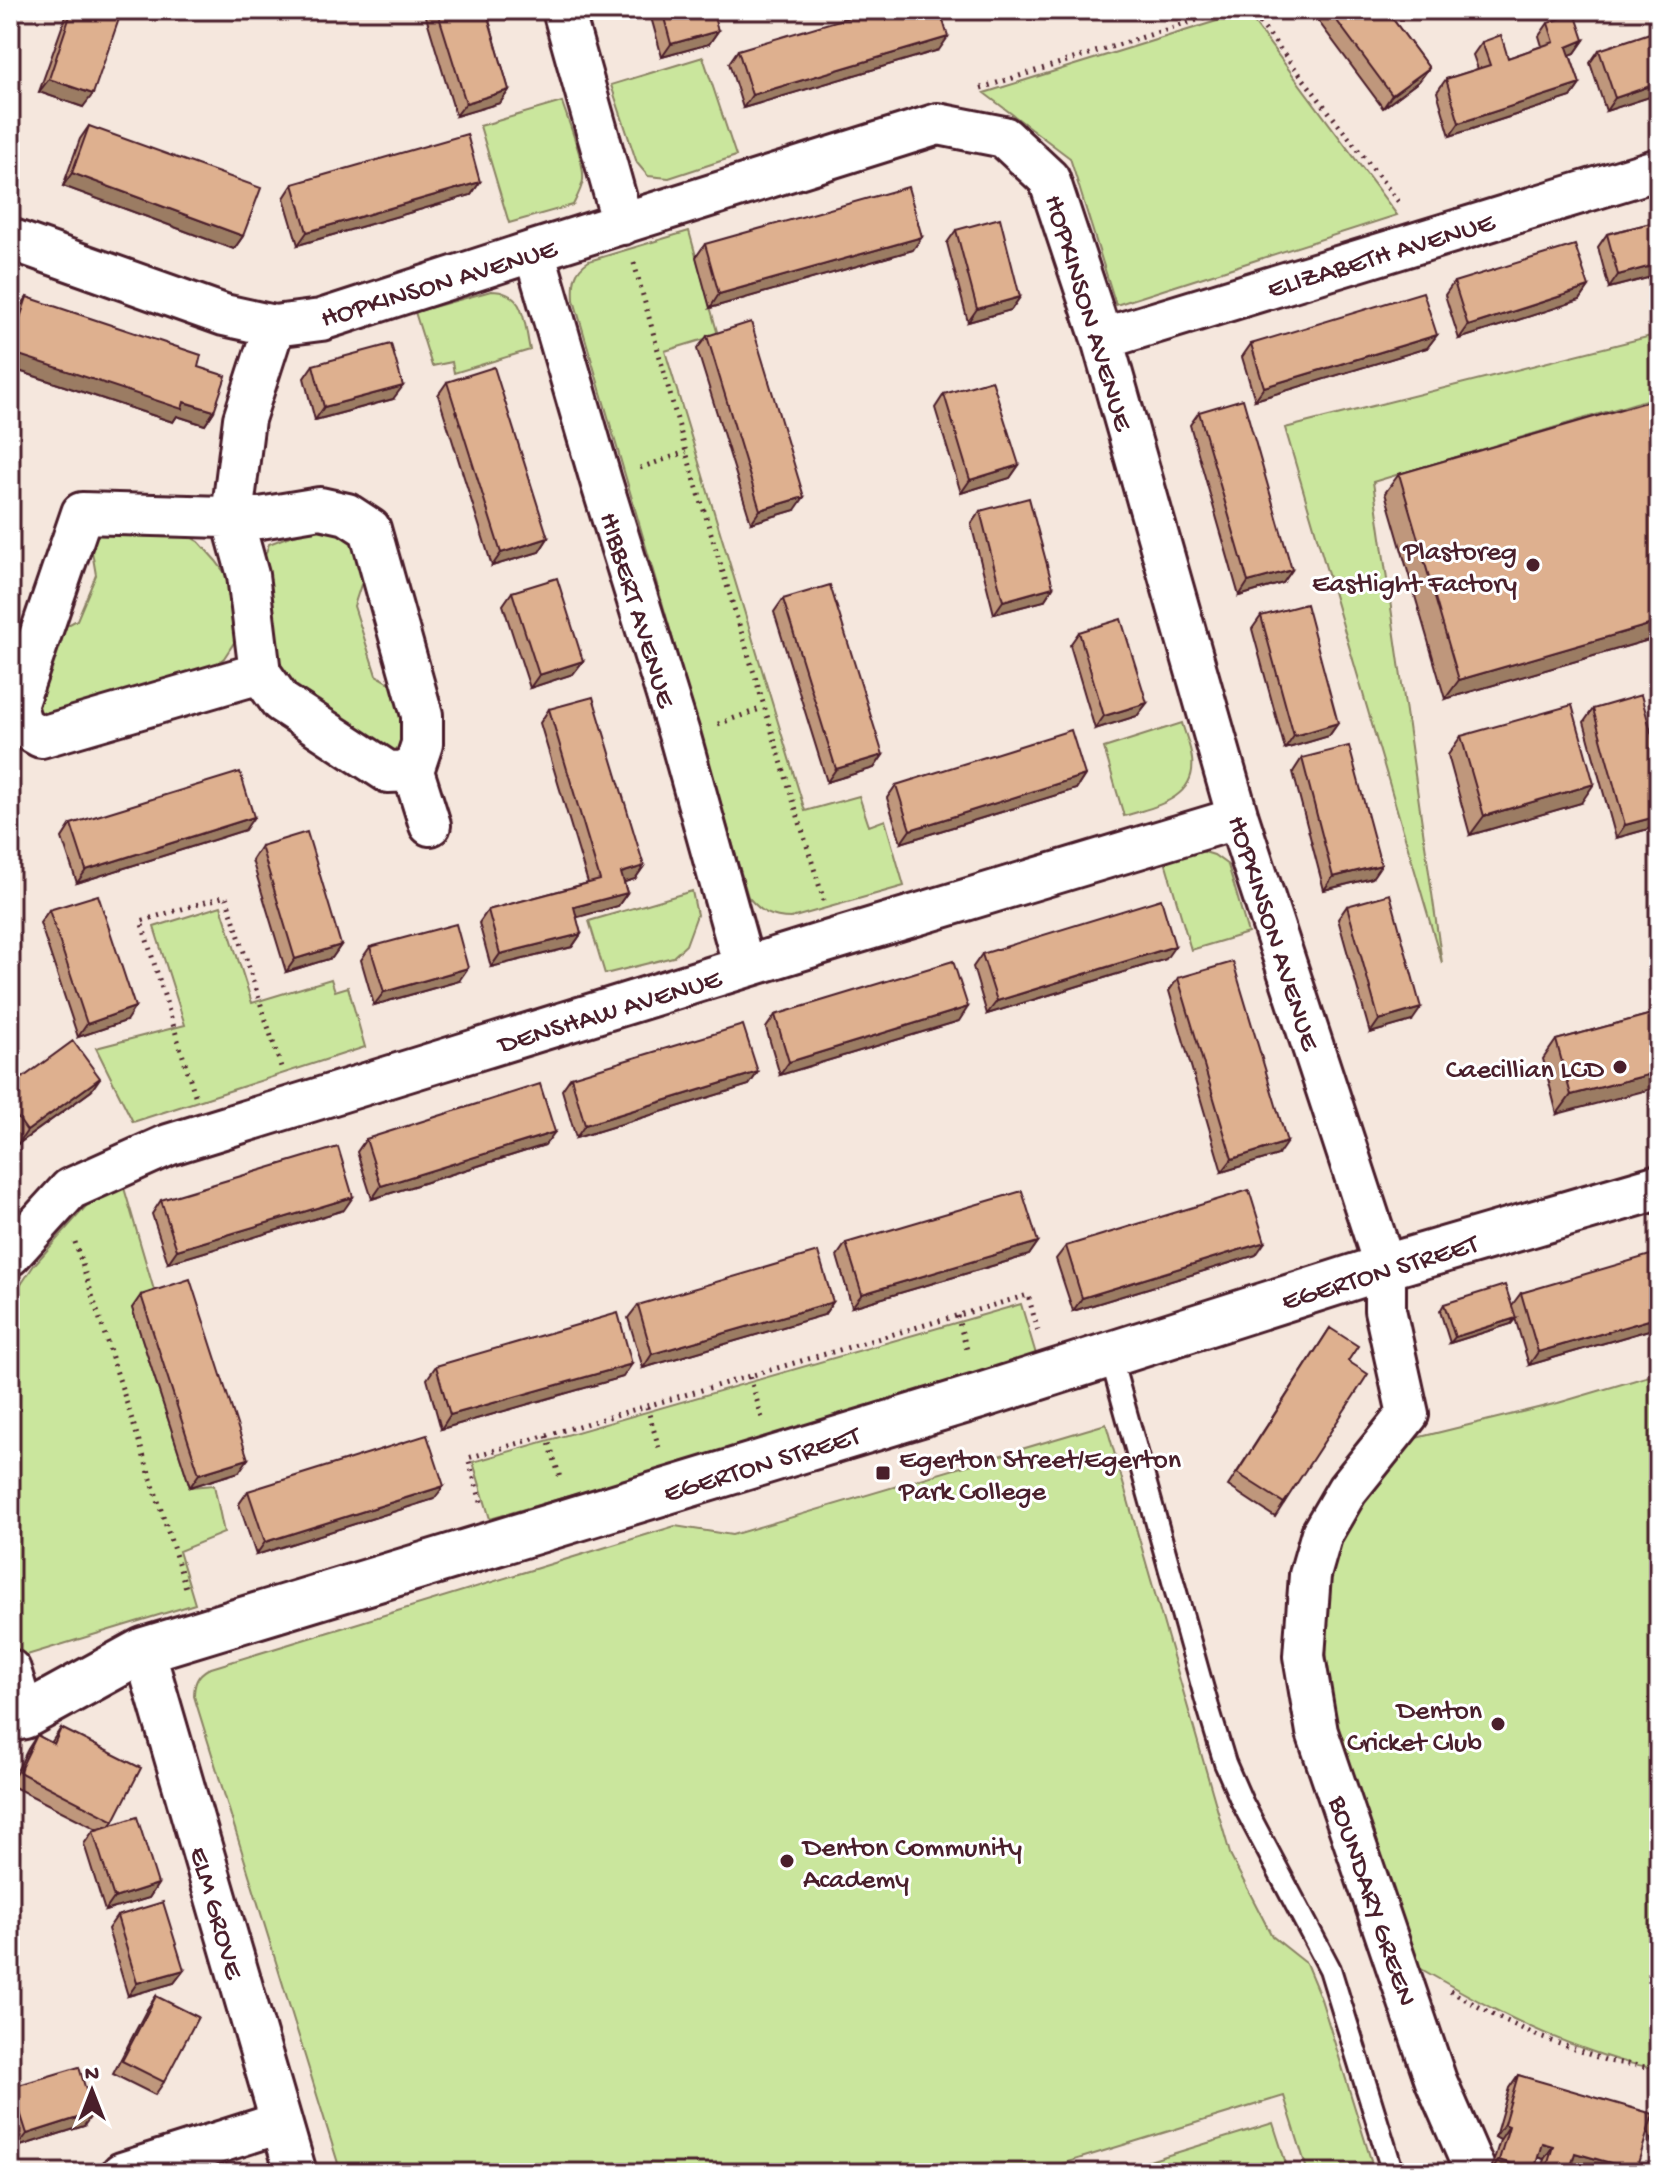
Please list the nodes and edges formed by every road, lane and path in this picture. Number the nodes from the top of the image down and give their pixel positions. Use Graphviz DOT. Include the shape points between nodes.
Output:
graph roads {
  1 [pos="563,10"];
  2 [pos="1229,10"];
  3 [pos="1250,10"];
  4 [pos="938,124"];
  5 [pos="1659,169"];
  6 [pos="623,224"];
  7 [pos="1431,237"];
  8 [pos="10,239"];
  9 [pos="534,251"];
  10 [pos="274,326"];
  11 [pos="1102,339"];
  12 [pos="232,517"];
  13 [pos="260,673"];
  14 [pos="413,771"];
  15 [pos="1238,818"];
  16 [pos="430,825"];
  17 [pos="836,939"];
  18 [pos="744,967"];
  19 [pos="294,1106"];
  20 [pos="206,1133"];
  21 [pos="1659,1187"];
  22 [pos="61,1199"];
  23 [pos="10,1255"];
  24 [pos="1385,1267"];
  25 [pos="1110,1355"];
  26 [pos="1051,1374"];
  27 [pos="492,1543"];
  28 [pos="201,1634"];
  29 [pos="144,1650"];
  30 [pos="10,1670"];
  31 [pos="17,1718"];
  32 [pos="1397,1961"];
  33 [pos="1659,2069"];
  34 [pos="280,2123"];
  35 [pos="122,2173"];
  36 [pos="296,2173"];
  37 [pos="1393,2173"];
  38 [pos="1476,2173"];
  1 -- 6 [label="street"];
  2 -- 4 [label="path" via="976,90"];
  3 -- 7 [label="path"];
  4 -- 6 [label="street, HOPKINSON AVENUE"];
  4 -- 11 [label="street, HOPKINSON AVENUE" via="1004,137 1049,179"];
  5 -- 7 [label="street, ELIZABETH AVENUE"];
  6 -- 9 [label="street, HOPKINSON AVENUE"];
  6 -- 17 [label="path" via="686,452"];
  7 -- 11 [label="street, ELIZABETH AVENUE"];
  8 -- 10 [label="street, HOPKINSON AVENUE" via="224,315"];
  9 -- 10 [label="street, HOPKINSON AVENUE" via="321,320"];
  9 -- 18 [label="street, HIBBERT AVENUE"];
  10 -- 12 [label="street" via="244,419"];
  11 -- 15 [label="street, HOPKINSON AVENUE"];
  12 -- 13 [label="street" via="248,575"];
  12 -- 13 [label="street" via="82,513 16,706 22,726 41,737"];
  12 -- 14 [label="street" via="320,508 347,514 370,529 422,715 422,744"];
  13 -- 14 [label="street" via="281,702 388,772"];
  14 -- 16 [label="street"];
  15 -- 17 [label="street, DENSHAW AVENUE"];
  15 -- 24 [label="street, HOPKINSON AVENUE"];
  17 -- 18 [label="street, DENSHAW AVENUE"];
  18 -- 19 [label="street, DENSHAW AVENUE"];
  19 -- 20 [label="street, DENSHAW AVENUE"];
  19 -- 20 [label="path" via="226,896 141,921"];
  20 -- 22 [label="street, DENSHAW AVENUE" via="70,1189"];
  21 -- 24 [label="street, EGERTON STREET"];
  22 -- 23 [label="street, DENSHAW AVENUE"];
  22 -- 28 [label="path"];
  24 -- 25 [label="street, EGERTON STREET"];
  24 -- 32 [label="street, BOUNDARY GREEN" via="1385,1310 1408,1414 1347,1490 1322,1533 1310,1575 1304,1656 1317,1732"];
  25 -- 26 [label="street, EGERTON STREET"];
  25 -- 37 [label="lane" via="1225,1763 1330,1969"];
  26 -- 27 [label="street, EGERTON STREET"];
  26 -- 27 [label="path" via="1028,1295 468,1458"];
  27 -- 28 [label="street, EGERTON STREET"];
  28 -- 29 [label="street, EGERTON STREET"];
  29 -- 31 [label="street, EGERTON STREET"];
  29 -- 34 [label="street, ELM GROVE"];
  30 -- 31 [label="street"];
  32 -- 33 [label="path" via="1540,2037 1608,2061"];
  32 -- 38 [label="street, BOUNDARY GREEN" via="1436,2081"];
  34 -- 35 [label="street"];
  34 -- 36 [label="street, ELM GROVE"];
}
